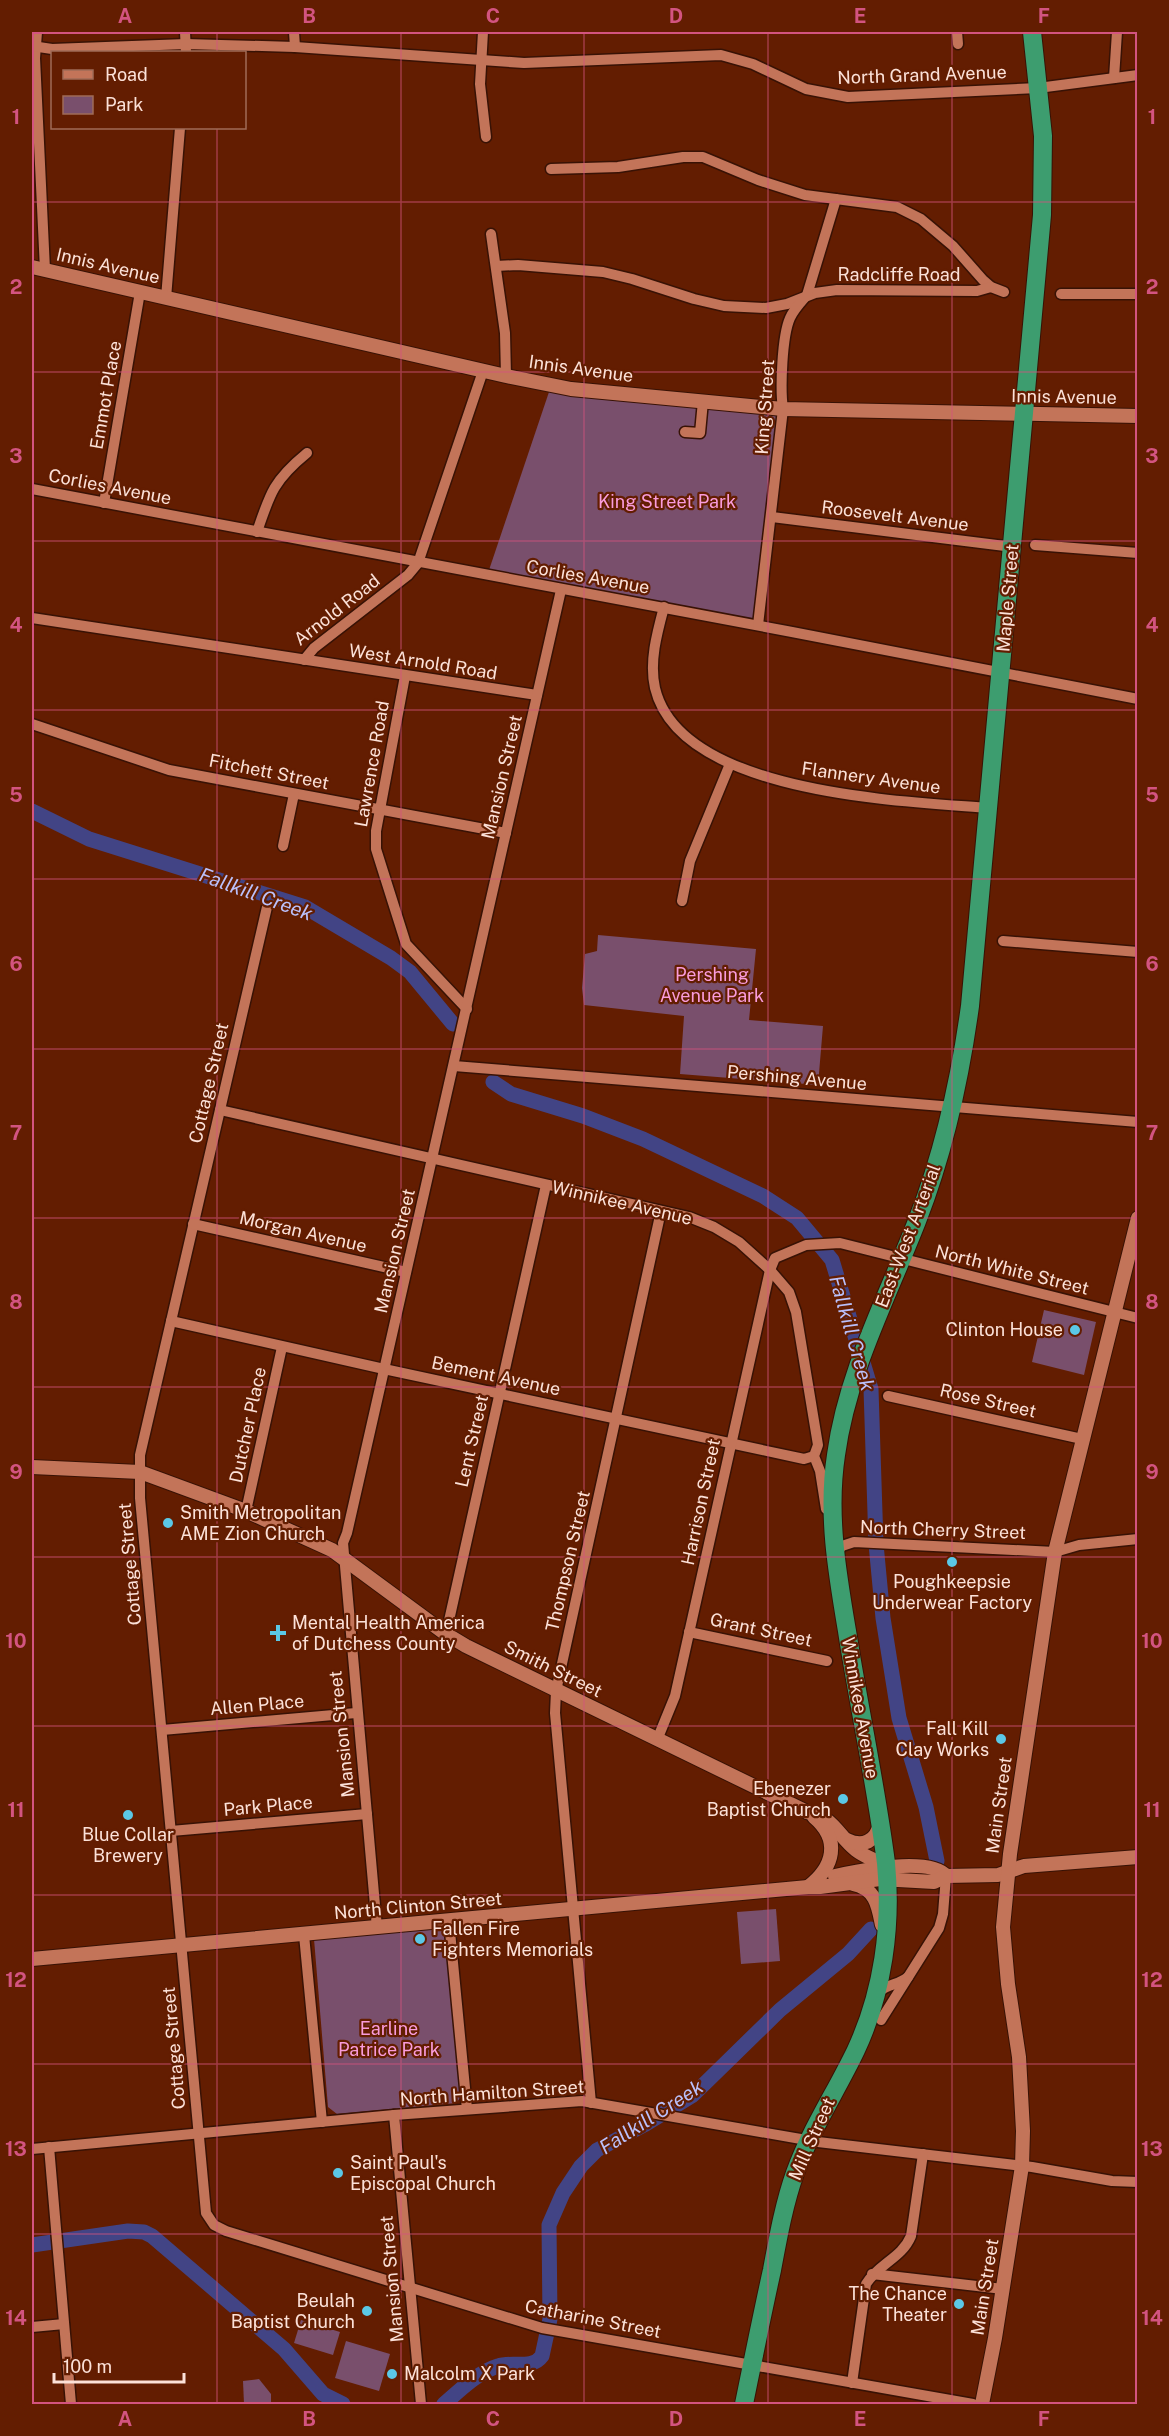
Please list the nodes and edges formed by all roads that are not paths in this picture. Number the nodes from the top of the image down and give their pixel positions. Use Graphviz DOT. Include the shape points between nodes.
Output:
graph roads {
  1 [pos="36,32"];
  2 [pos="185,32"];
  3 [pos="294,32"];
  4 [pos="483,32"];
  5 [pos="957,32"];
  6 [pos="1032,32"];
  7 [pos="1117,32"];
  8 [pos="958,44"];
  9 [pos="33,47"];
  10 [pos="295,47"];
  11 [pos="186,48"];
  12 [pos="482,60"];
  13 [pos="1137,75"];
  14 [pos="1114,78"];
  15 [pos="1038,88"];
  16 [pos="180,129"];
  17 [pos="486,137"];
  18 [pos="551,170"];
  19 [pos="836,199"];
  20 [pos="491,234"];
  21 [pos="496,266"];
  22 [pos="38,269"];
  23 [pos="991,287"];
  24 [pos="141,292"];
  25 [pos="1004,292"];
  26 [pos="1061,294"];
  27 [pos="1137,294"];
  28 [pos="807,295"];
  29 [pos="166,298"];
  30 [pos="483,371"];
  31 [pos="506,376"];
  32 [pos="703,401"];
  33 [pos="783,409"];
  34 [pos="1025,415"];
  35 [pos="1137,416"];
  36 [pos="684,432"];
  37 [pos="307,453"];
  38 [pos="32,489"];
  39 [pos="104,503"];
  40 [pos="772,517"];
  41 [pos="257,532"];
  42 [pos="1035,545"];
  43 [pos="1013,547"];
  44 [pos="1137,553"];
  45 [pos="418,563"];
  46 [pos="561,590"];
  47 [pos="664,608"];
  48 [pos="32,618"];
  49 [pos="758,626"];
  50 [pos="304,660"];
  51 [pos="1002,673"];
  52 [pos="405,676"];
  53 [pos="537,695"];
  54 [pos="1137,699"];
  55 [pos="32,724"];
  56 [pos="730,764"];
  57 [pos="294,794"];
  58 [pos="988,808"];
  59 [pos="380,810"];
  60 [pos="507,833"];
  61 [pos="282,846"];
  62 [pos="682,901"];
  63 [pos="267,907"];
  64 [pos="1003,941"];
  65 [pos="1137,952"];
  66 [pos="467,1009"];
  67 [pos="454,1066"];
  68 [pos="951,1107"];
  69 [pos="220,1110"];
  70 [pos="1137,1122"];
  71 [pos="433,1160"];
  72 [pos="546,1185"];
  73 [pos="661,1210"];
  74 [pos="1137,1218"];
  75 [pos="193,1224"];
  76 [pos="902,1259"];
  77 [pos="770,1270"];
  78 [pos="406,1272"];
  79 [pos="1114,1312"];
  80 [pos="1137,1318"];
  81 [pos="171,1321"];
  82 [pos="282,1347"];
  83 [pos="384,1370"];
  84 [pos="500,1394"];
  85 [pos="888,1396"];
  86 [pos="616,1418"];
  87 [pos="1082,1439"];
  88 [pos="731,1443"];
  89 [pos="814,1456"];
  90 [pos="32,1467"];
  91 [pos="140,1472"];
  92 [pos="832,1504"];
  93 [pos="246,1510"];
  94 [pos="1137,1539"];
  95 [pos="834,1546"];
  96 [pos="1055,1552"];
  97 [pos="345,1560"];
  98 [pos="689,1632"];
  99 [pos="446,1634"];
  100 [pos="827,1661"];
  101 [pos="556,1691"];
  102 [pos="356,1713"];
  103 [pos="162,1730"];
  104 [pos="657,1740"];
  105 [pos="807,1812"];
  106 [pos="367,1814"];
  107 [pos="879,1824"];
  108 [pos="171,1831"];
  109 [pos="843,1836"];
  110 [pos="1137,1857"];
  111 [pos="1008,1871"];
  112 [pos="886,1873"];
  113 [pos="946,1876"];
  114 [pos="845,1883"];
  115 [pos="808,1887"];
  116 [pos="572,1910"];
  117 [pos="449,1921"];
  118 [pos="376,1928"];
  119 [pos="304,1935"];
  120 [pos="885,1942"];
  121 [pos="182,1945"];
  122 [pos="32,1959"];
  123 [pos="911,1975"];
  124 [pos="875,1997"];
  125 [pos="882,2020"];
  126 [pos="591,2103"];
  127 [pos="467,2109"];
  128 [pos="394,2115"];
  129 [pos="322,2122"];
  130 [pos="199,2134"];
  131 [pos="808,2141"];
  132 [pos="50,2147"];
  133 [pos="32,2149"];
  134 [pos="923,2154"];
  135 [pos="1022,2166"];
  136 [pos="1137,2182"];
  137 [pos="216,2227"];
  138 [pos="872,2274"];
  139 [pos="410,2287"];
  140 [pos="1003,2289"];
  141 [pos="64,2324"];
  142 [pos="32,2326"];
  143 [pos="752,2366"];
  144 [pos="852,2383"];
  145 [pos="71,2404"];
  146 [pos="421,2404"];
  147 [pos="744,2404"];
  148 [pos="973,2404"];
  149 [pos="982,2404"];
  1 -- 9 [label="street"];
  2 -- 11 [label="street"];
  3 -- 10 [label="street"];
  4 -- 12 [label="street"];
  5 -- 8 [label="street"];
  6 -- 15 [label="highway"];
  7 -- 14 [label="street"];
  9 -- 11 [label="street, North Grand Avenue"];
  9 -- 22 [label="street"];
  10 -- 11 [label="street, North Grand Avenue"];
  10 -- 12 [label="street, North Grand Avenue"];
  12 -- 15 [label="street, North Grand Avenue" via="576,62 721,55 753,64 806,89 848,97"];
  12 -- 17 [label="street" via="480,84"];
  13 -- 14 [label="street, North Grand Avenue"];
  14 -- 15 [label="street, North Grand Avenue"];
  15 -- 34 [label="highway, Maple Street" via="1043,199"];
  16 -- 29 [label="street"];
  18 -- 19 [label="street" via="703,157 781,188"];
  19 -- 23 [label="street" via="897,207 921,219"];
  19 -- 28 [label="street, King Street"];
  20 -- 21 [label="street"];
  21 -- 28 [label="street, Radcliffe Road" via="603,272 724,306 766,308"];
  21 -- 31 [label="street"];
  22 -- 24 [label="street, Innis Avenue"];
  23 -- 25 [label="street"];
  23 -- 28 [label="street, Radcliffe Road" via="977,291 837,290"];
  24 -- 29 [label="street, Innis Avenue"];
  24 -- 39 [label="street, Emmot Place"];
  26 -- 27 [label="street"];
  28 -- 33 [label="street, King Street" via="787,329"];
  29 -- 30 [label="street, Innis Avenue"];
  30 -- 31 [label="street, Innis Avenue"];
  30 -- 45 [label="street, Arnold Road"];
  31 -- 32 [label="street, Innis Avenue" via="571,389"];
  32 -- 33 [label="street, Innis Avenue"];
  32 -- 36 [label="street" via="700,433"];
  33 -- 34 [label="street, Innis Avenue"];
  33 -- 40 [label="street, King Street"];
  34 -- 35 [label="street, Innis Avenue"];
  34 -- 43 [label="highway, Maple Street"];
  37 -- 41 [label="street" via="278,480"];
  38 -- 39 [label="street, Corlies Avenue"];
  39 -- 41 [label="street, Corlies Avenue"];
  40 -- 43 [label="street, Roosevelt Avenue"];
  40 -- 49 [label="street, King Street"];
  41 -- 45 [label="street, Corlies Avenue"];
  42 -- 44 [label="street"];
  43 -- 51 [label="highway, Maple Street"];
  45 -- 46 [label="street, Corlies Avenue"];
  45 -- 50 [label="street, Arnold Road"];
  46 -- 47 [label="street, Corlies Avenue"];
  46 -- 53 [label="street, Mansion Street"];
  47 -- 49 [label="street, Corlies Avenue"];
  47 -- 56 [label="street, Flannery Avenue" via="652,675 660,702 678,730"];
  48 -- 50 [label="street, Arnold Road"];
  49 -- 51 [label="street, Corlies Avenue"];
  50 -- 52 [label="street, West Arnold Road"];
  51 -- 54 [label="street, Corlies Avenue"];
  51 -- 58 [label="highway, Maple Street"];
  52 -- 53 [label="street, West Arnold Road"];
  52 -- 59 [label="street, Lawrence Road"];
  53 -- 60 [label="street, Mansion Street"];
  55 -- 57 [label="street, Fitchett Street" via="154,767"];
  56 -- 58 [label="street, Flannery Avenue" via="823,791"];
  56 -- 62 [label="street" via="690,861"];
  57 -- 59 [label="street, Fitchett Street"];
  57 -- 61 [label="street"];
  58 -- 68 [label="highway, Maple Street" via="970,1006"];
  59 -- 60 [label="street, Fitchett Street"];
  59 -- 66 [label="street, Lawrence Road" via="376,849 403,937 411,951"];
  60 -- 66 [label="street, Mansion Street"];
  63 -- 69 [label="street, Cottage Street"];
  64 -- 65 [label="street"];
  66 -- 67 [label="street, Mansion Street"];
  67 -- 68 [label="street, Pershing Avenue"];
  67 -- 71 [label="street, Mansion Street"];
  68 -- 70 [label="street, Pershing Avenue"];
  68 -- 76 [label="highway, East-West Arterial" via="928,1190"];
  69 -- 71 [label="street, Winnikee Avenue"];
  69 -- 75 [label="street, Cottage Street"];
  71 -- 72 [label="street, Winnikee Avenue"];
  71 -- 78 [label="street, Mansion Street"];
  72 -- 73 [label="street, Winnikee Avenue"];
  72 -- 84 [label="street, Lent Street"];
  73 -- 77 [label="street, Winnikee Avenue" via="714,1227 739,1242"];
  73 -- 86 [label="street, Thompson Street"];
  74 -- 79 [label="street, Main Street"];
  75 -- 78 [label="street, Morgan Avenue"];
  75 -- 81 [label="street, Cottage Street"];
  76 -- 77 [label="street, North White Street" via="840,1243 810,1244 775,1258"];
  76 -- 79 [label="street, North White Street"];
  76 -- 92 [label="highway, East-West Arterial" via="856,1371 839,1435"];
  77 -- 88 [label="street, Harrison Street"];
  77 -- 89 [label="street, Winnikee Avenue" via="789,1292 796,1312 818,1445"];
  78 -- 83 [label="street, Mansion Street"];
  79 -- 80 [label="street, North White Street"];
  79 -- 87 [label="street, Main Street"];
  81 -- 82 [label="street, Bement Avenue"];
  81 -- 91 [label="street, Cottage Street" via="140,1455"];
  82 -- 83 [label="street, Bement Avenue"];
  82 -- 93 [label="street, Dutcher Place"];
  83 -- 84 [label="street, Bement Avenue"];
  83 -- 97 [label="street, Mansion Street" via="343,1543"];
  84 -- 86 [label="street, Bement Avenue"];
  84 -- 99 [label="street, Lent Street"];
  85 -- 87 [label="street, Rose Street"];
  86 -- 88 [label="street, Bement Avenue"];
  86 -- 101 [label="street, Thompson Street"];
  87 -- 96 [label="street, Main Street"];
  88 -- 89 [label="street, Bement Avenue" via="804,1459"];
  88 -- 98 [label="street, Harrison Street"];
  89 -- 95 [label="street, Winnikee Avenue"];
  90 -- 91 [label="street, Smith Street"];
  91 -- 93 [label="street, Smith Street"];
  91 -- 103 [label="street, Cottage Street"];
  92 -- 95 [label="highway, Winnikee Avenue"];
  93 -- 97 [label="street, Smith Street" via="332,1550"];
  94 -- 96 [label="street, North Cherry Street" via="1079,1545"];
  95 -- 96 [label="street, North Cherry Street" via="867,1542"];
  95 -- 107 [label="highway, Winnikee Avenue"];
  96 -- 111 [label="street, Main Street"];
  97 -- 99 [label="street, Smith Street"];
  97 -- 102 [label="street, Mansion Street"];
  98 -- 100 [label="street, Grant Street"];
  98 -- 104 [label="street, Harrison Street" via="675,1696"];
  99 -- 101 [label="street, Smith Street"];
  101 -- 104 [label="street, Smith Street"];
  101 -- 116 [label="street, Thompson Street"];
  102 -- 103 [label="street, Allen Place"];
  102 -- 106 [label="street, Mansion Street"];
  103 -- 108 [label="street, Cottage Street"];
  104 -- 105 [label="street, Smith Street"];
  105 -- 109 [label="street, Smith Street" via="828,1820"];
  105 -- 115 [label="street" via="825,1829 831,1846 825,1870"];
  106 -- 108 [label="street, Park Place"];
  106 -- 118 [label="street, Mansion Street"];
  107 -- 109 [label="street" via="876,1835 867,1842 854,1843"];
  107 -- 112 [label="highway, Winnikee Avenue"];
  108 -- 121 [label="street, Cottage Street"];
  109 -- 112 [label="street, Smith Street"];
  110 -- 111 [label="street, North Clinton Street" via="1024,1866"];
  111 -- 113 [label="street, North Clinton Street" via="998,1875"];
  111 -- 135 [label="street, Main Street" via="1003,1927 1020,2075"];
  112 -- 113 [label="street, North Clinton Street" via="934,1882"];
  112 -- 114 [label="street, North Clinton Street"];
  112 -- 115 [label="street, North Clinton Street" via="843,1874"];
  112 -- 120 [label="highway, Mill Street"];
  113 -- 123 [label="street" via="942,1921"];
  114 -- 115 [label="street, North Clinton Street"];
  114 -- 120 [label="street" via="860,1885 873,1893"];
  115 -- 116 [label="street, North Clinton Street"];
  116 -- 117 [label="street, North Clinton Street"];
  116 -- 126 [label="street, Thompson Street"];
  117 -- 118 [label="street, North Clinton Street"];
  117 -- 127 [label="street"];
  118 -- 119 [label="street, North Clinton Street"];
  119 -- 121 [label="street, North Clinton Street"];
  119 -- 129 [label="street"];
  120 -- 124 [label="highway, Mill Street"];
  121 -- 122 [label="street, North Clinton Street"];
  121 -- 130 [label="street, Cottage Street"];
  123 -- 124 [label="street" via="901,1983 884,1987"];
  123 -- 125 [label="street"];
  124 -- 131 [label="highway, Mill Street" via="856,2049"];
  126 -- 127 [label="street, North Hamilton Street"];
  126 -- 131 [label="street, North Hamilton Street"];
  127 -- 128 [label="street, North Hamilton Street"];
  128 -- 129 [label="street, North Hamilton Street"];
  128 -- 139 [label="street, Mansion Street"];
  129 -- 130 [label="street, North Hamilton Street"];
  130 -- 132 [label="street, North Hamilton Street"];
  130 -- 137 [label="street, Cottage Street" via="206,2213"];
  131 -- 134 [label="street, North Hamilton Street"];
  131 -- 143 [label="highway, Mill Street" via="786,2203"];
  132 -- 133 [label="street, North Hamilton Street"];
  132 -- 141 [label="street"];
  134 -- 135 [label="street, North Hamilton Street"];
  134 -- 138 [label="street" via="911,2236 900,2253"];
  135 -- 136 [label="street, North Hamilton Street"];
  135 -- 140 [label="street, Main Street"];
  137 -- 139 [label="street, Catharine Street"];
  138 -- 140 [label="street"];
  138 -- 144 [label="street" via="866,2284"];
  139 -- 143 [label="street, Catharine Street" via="542,2328"];
  139 -- 146 [label="street, Mansion Street"];
  140 -- 149 [label="street, Main Street"];
  141 -- 142 [label="street"];
  141 -- 145 [label="street"];
  143 -- 144 [label="street, Catharine Street"];
  143 -- 147 [label="highway, Mill Street"];
  144 -- 148 [label="street, Catharine Street"];
}
